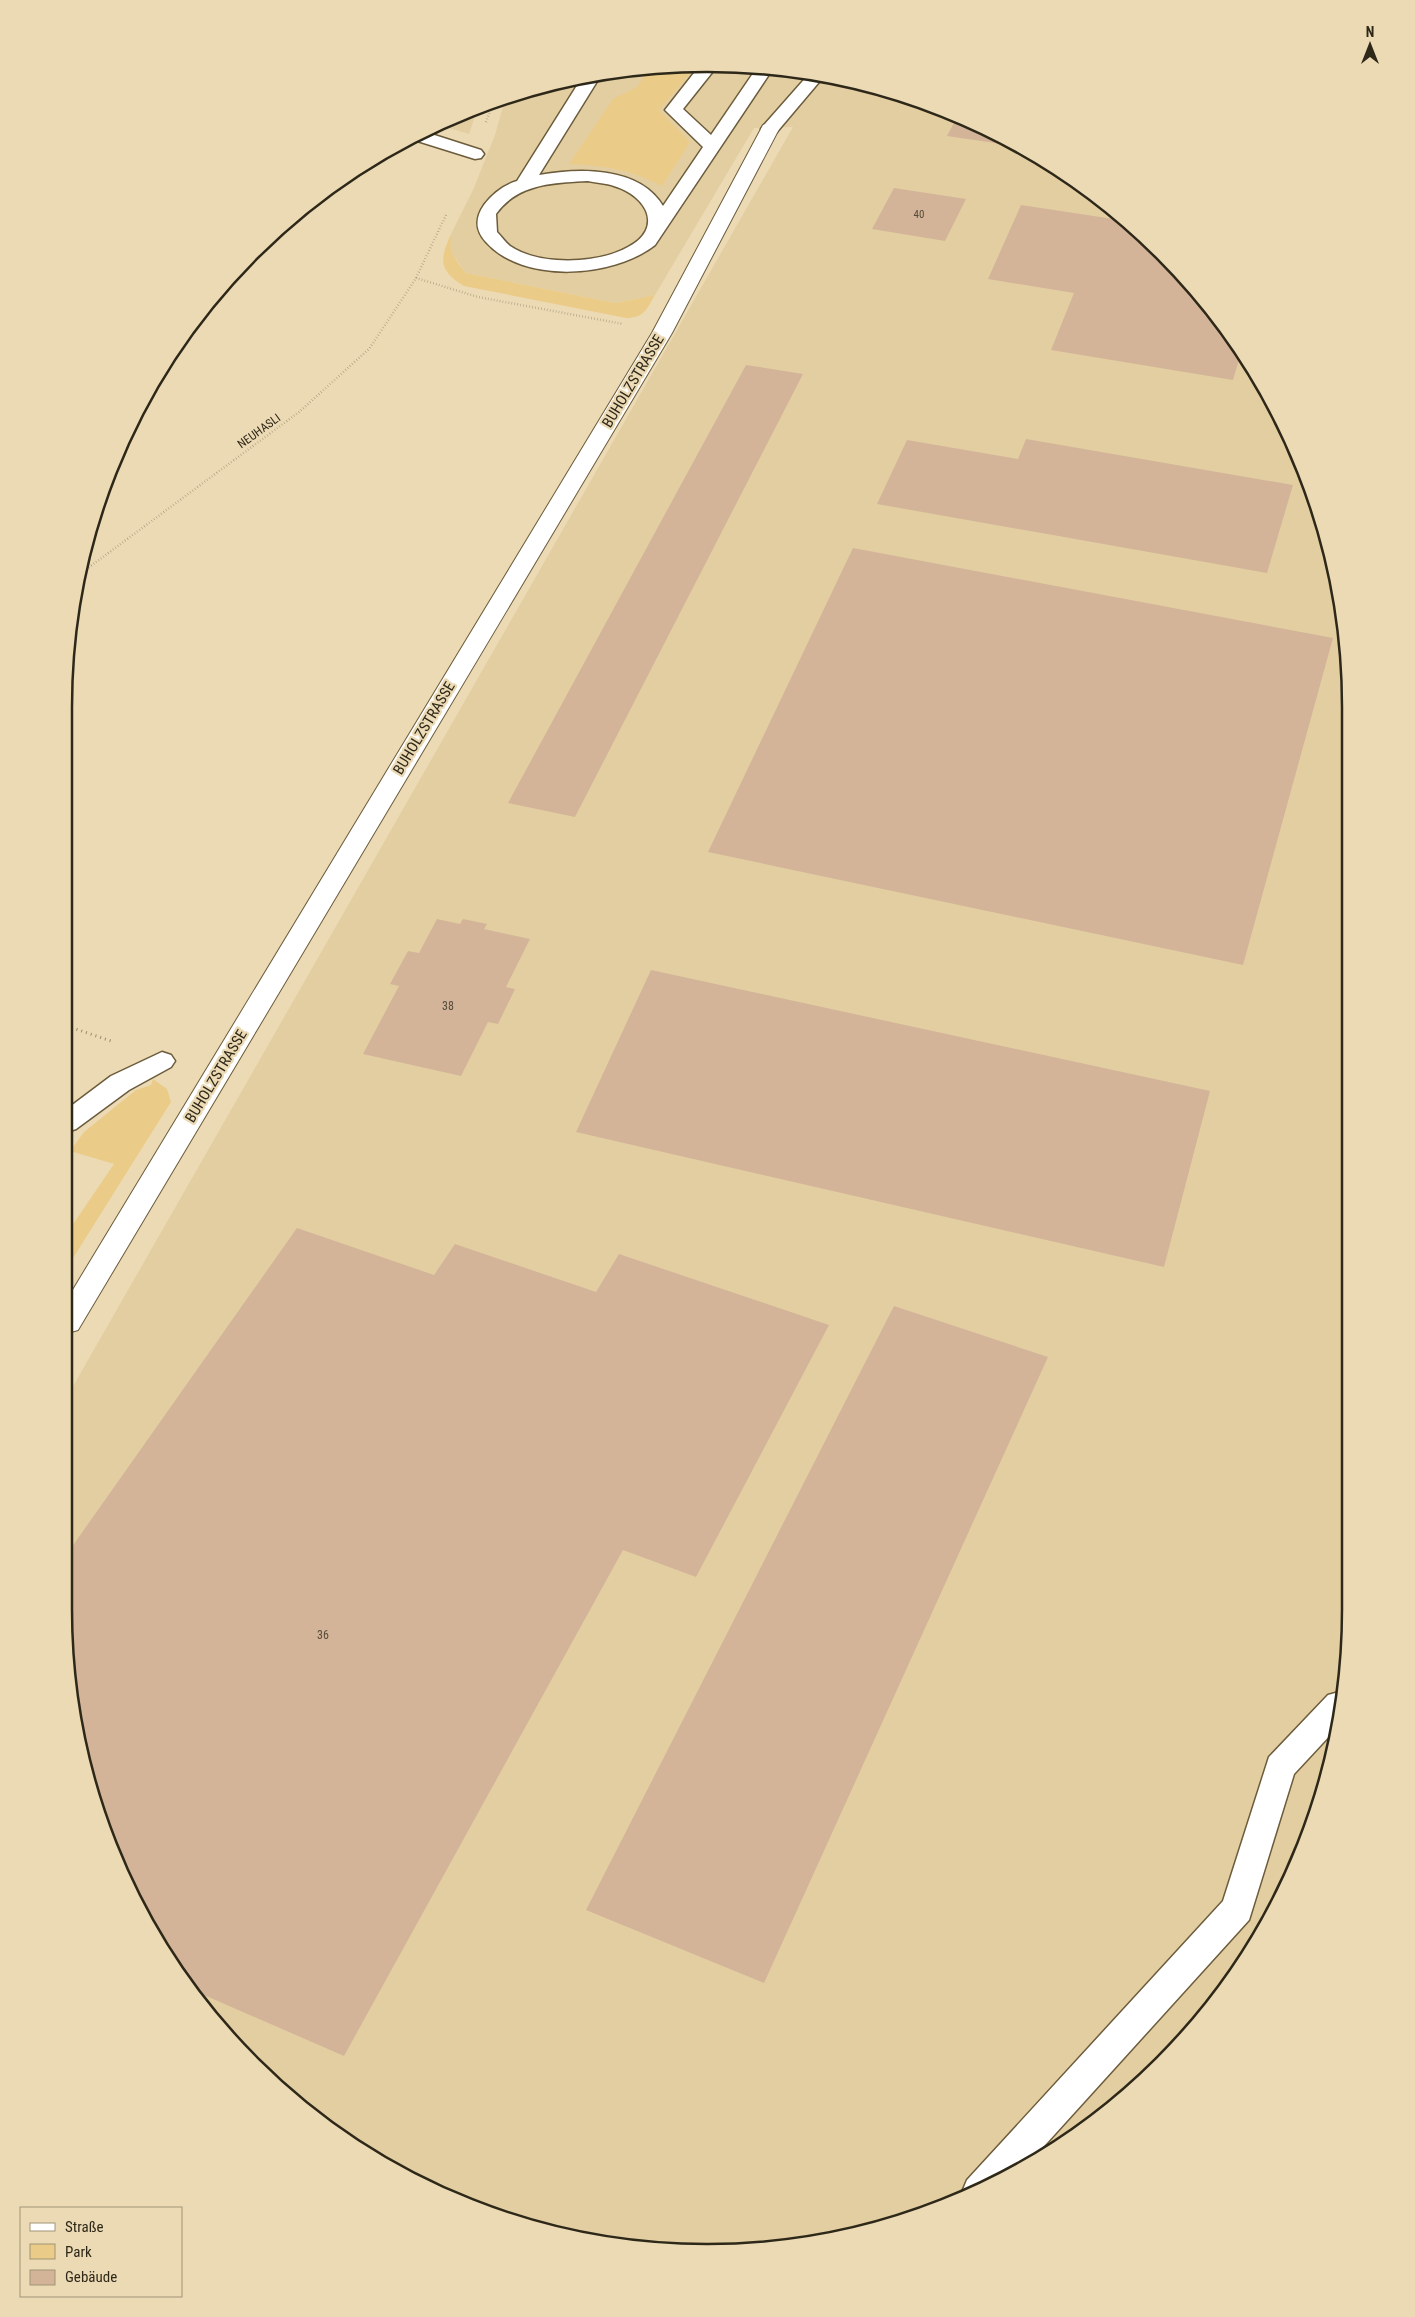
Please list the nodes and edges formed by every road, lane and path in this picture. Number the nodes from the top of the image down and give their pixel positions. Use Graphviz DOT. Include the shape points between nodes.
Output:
graph roads {
  1 [pos="704,72"];
  2 [pos="760,75"];
  3 [pos="811,82"];
  4 [pos="586,85"];
  5 [pos="770,129"];
  6 [pos="426,139"];
  7 [pos="712,146"];
  8 [pos="475,154"];
  9 [pos="525,184"];
  10 [pos="659,226"];
  11 [pos="662,333"];
  12 [pos="89,568"];
  13 [pos="162,1061"];
  14 [pos="73,1118"];
  15 [pos="73,1314"];
  16 [pos="1334,1710"];
  17 [pos="994,2176"];
  1 -- 7 [label="lane" via="674,110"];
  2 -- 7 [label="lane"];
  3 -- 5 [label="lane"];
  4 -- 9 [label="lane"];
  5 -- 11 [label="street, BUHOLZSTRASSE"];
  6 -- 8 [label="lane"];
  7 -- 10 [label="lane"];
  9 -- 10 [label="lane" via="555,177 580,176 619,182 643,193 657,208"];
  9 -- 10 [label="lane" via="500,197 487,214 488,233 504,250 529,261 562,266 596,264 626,256 648,242"];
  11 -- 12 [label="path, NEUHASLI" via="478,296 416,278 369,349 300,412"];
  11 -- 15 [label="street, BUHOLZSTRASSE"];
  13 -- 14 [label="lane" via="120,1083"];
  16 -- 17 [label="lane" via="1280,1767 1237,1909"];
}
